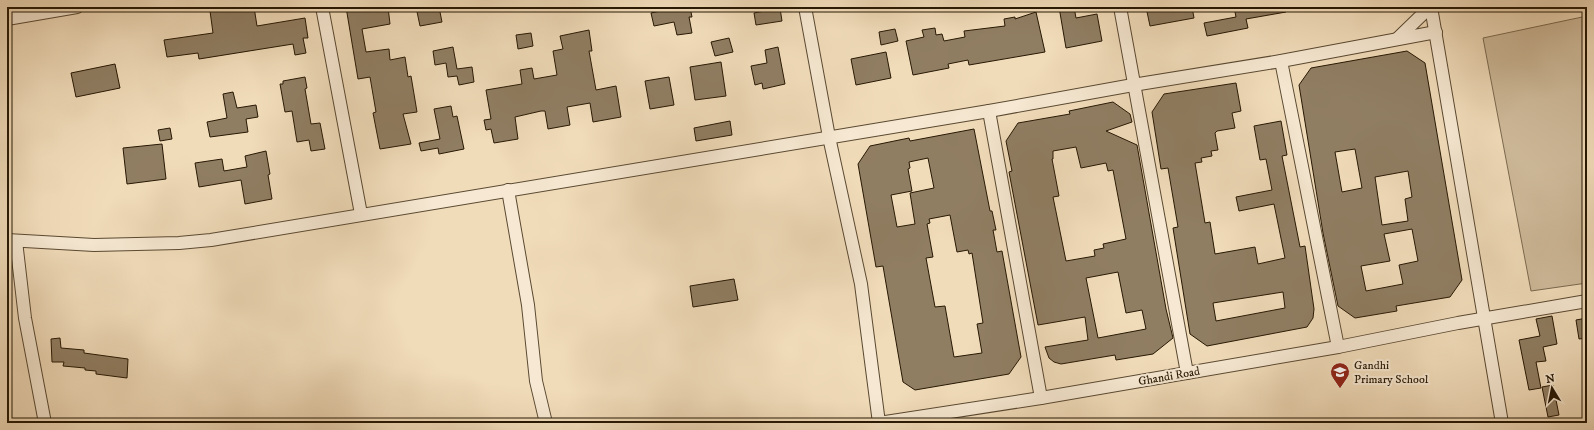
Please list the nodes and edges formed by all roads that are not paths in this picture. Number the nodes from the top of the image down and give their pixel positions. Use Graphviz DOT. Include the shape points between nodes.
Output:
graph roads {
  1 [pos="77,7"];
  2 [pos="322,7"];
  3 [pos="805,7"];
  4 [pos="1120,7"];
  5 [pos="1430,7"];
  6 [pos="7,18"];
  7 [pos="1436,32"];
  8 [pos="1398,38"];
  9 [pos="1281,61"];
  10 [pos="1133,85"];
  11 [pos="989,111"];
  12 [pos="829,137"];
  13 [pos="508,190"];
  14 [pos="361,214"];
  15 [pos="11,240"];
  16 [pos="1587,301"];
  17 [pos="1484,319"];
  18 [pos="1338,347"];
  19 [pos="1187,373"];
  20 [pos="1040,398"];
  21 [pos="45,423"];
  22 [pos="546,423"];
  23 [pos="879,423"];
  24 [pos="1502,423"];
  1 -- 6 [label="street"];
  2 -- 14 [label="street"];
  3 -- 12 [label="street"];
  4 -- 10 [label="street"];
  5 -- 7 [label="street"];
  5 -- 8 [label="street"];
  7 -- 8 [label="street"];
  7 -- 17 [label="street"];
  8 -- 9 [label="street"];
  9 -- 10 [label="street"];
  9 -- 18 [label="street"];
  10 -- 11 [label="street"];
  10 -- 19 [label="street"];
  11 -- 12 [label="street"];
  11 -- 20 [label="street"];
  12 -- 13 [label="street"];
  12 -- 23 [label="street" via="861,284"];
  13 -- 14 [label="street"];
  13 -- 22 [label="street" via="528,305 536,381"];
  14 -- 15 [label="street" via="194,242 87,245"];
  15 -- 21 [label="street"];
  16 -- 17 [label="street, Ghandi Road"];
  17 -- 18 [label="street, Ghandi Road"];
  17 -- 24 [label="street"];
  18 -- 19 [label="street, Ghandi Road"];
  19 -- 20 [label="street, Ghandi Road"];
  20 -- 23 [label="street, Ghandi Road"];
}
